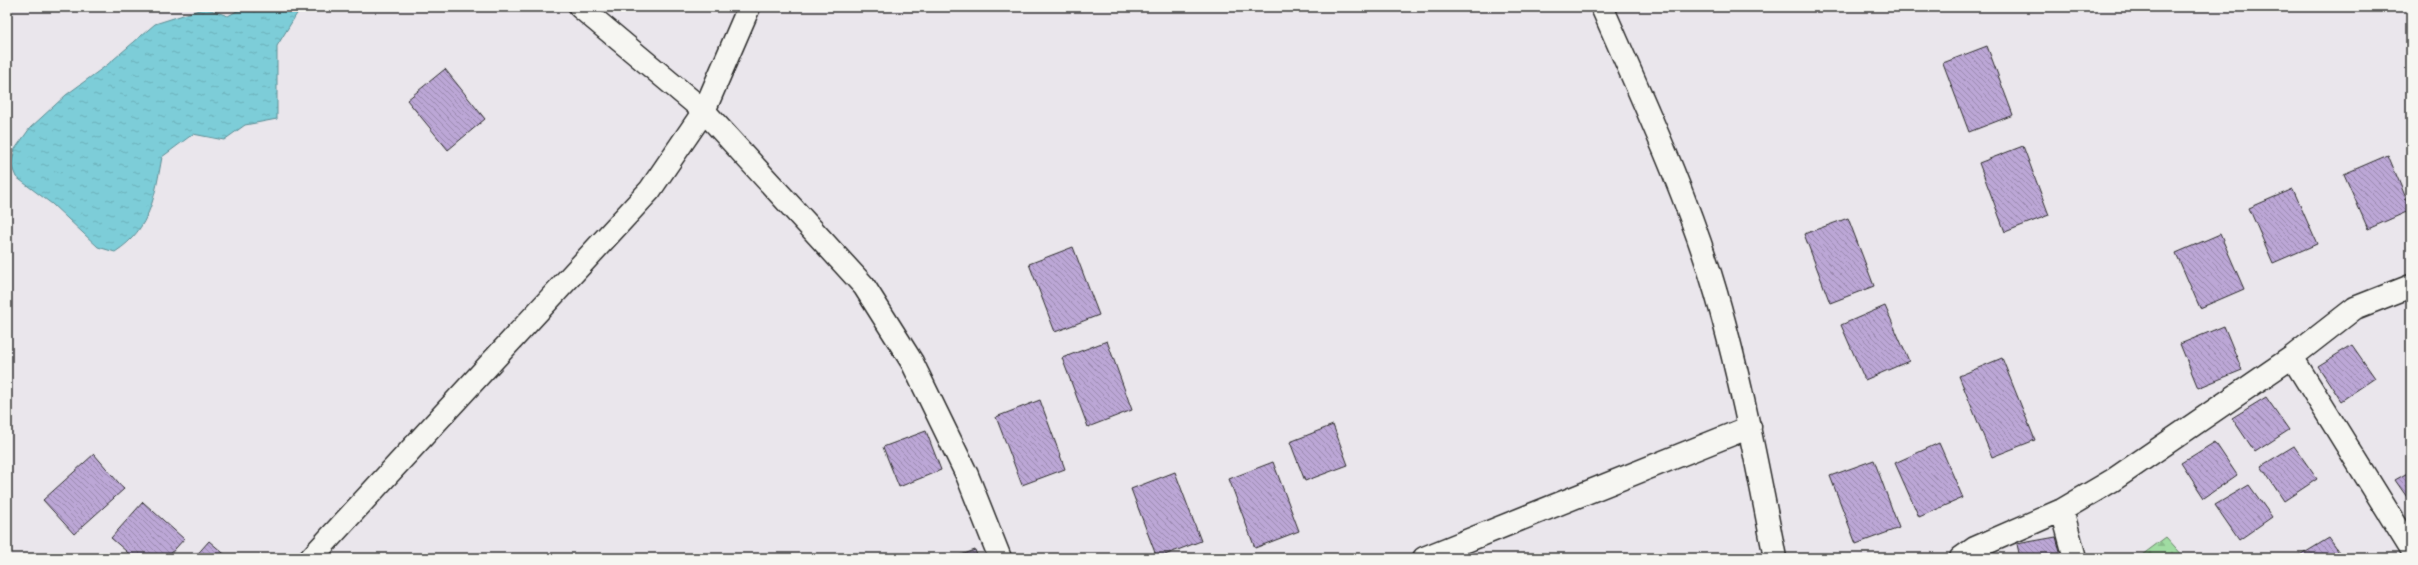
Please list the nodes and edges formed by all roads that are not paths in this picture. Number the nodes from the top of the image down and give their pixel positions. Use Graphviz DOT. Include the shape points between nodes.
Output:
graph roads {
  1 [pos="580,7"];
  2 [pos="749,7"];
  3 [pos="1602,7"];
  4 [pos="704,111"];
  5 [pos="2411,286"];
  6 [pos="2292,357"];
  7 [pos="1750,427"];
  8 [pos="2062,510"];
  9 [pos="2411,549"];
  10 [pos="311,558"];
  11 [pos="1000,558"];
  12 [pos="1424,558"];
  13 [pos="1775,558"];
  14 [pos="1961,558"];
  15 [pos="2075,558"];
  1 -- 4 [label="street"];
  2 -- 4 [label="street"];
  3 -- 7 [label="street" via="1678,180 1716,293"];
  4 -- 10 [label="street" via="650,190"];
  4 -- 11 [label="street" via="864,286 916,369 967,475"];
  5 -- 6 [label="street" via="2355,308"];
  6 -- 8 [label="street" via="2113,480"];
  6 -- 9 [label="street"];
  7 -- 12 [label="street"];
  7 -- 13 [label="street"];
  8 -- 14 [label="street" via="1975,548"];
  8 -- 15 [label="street"];
}
